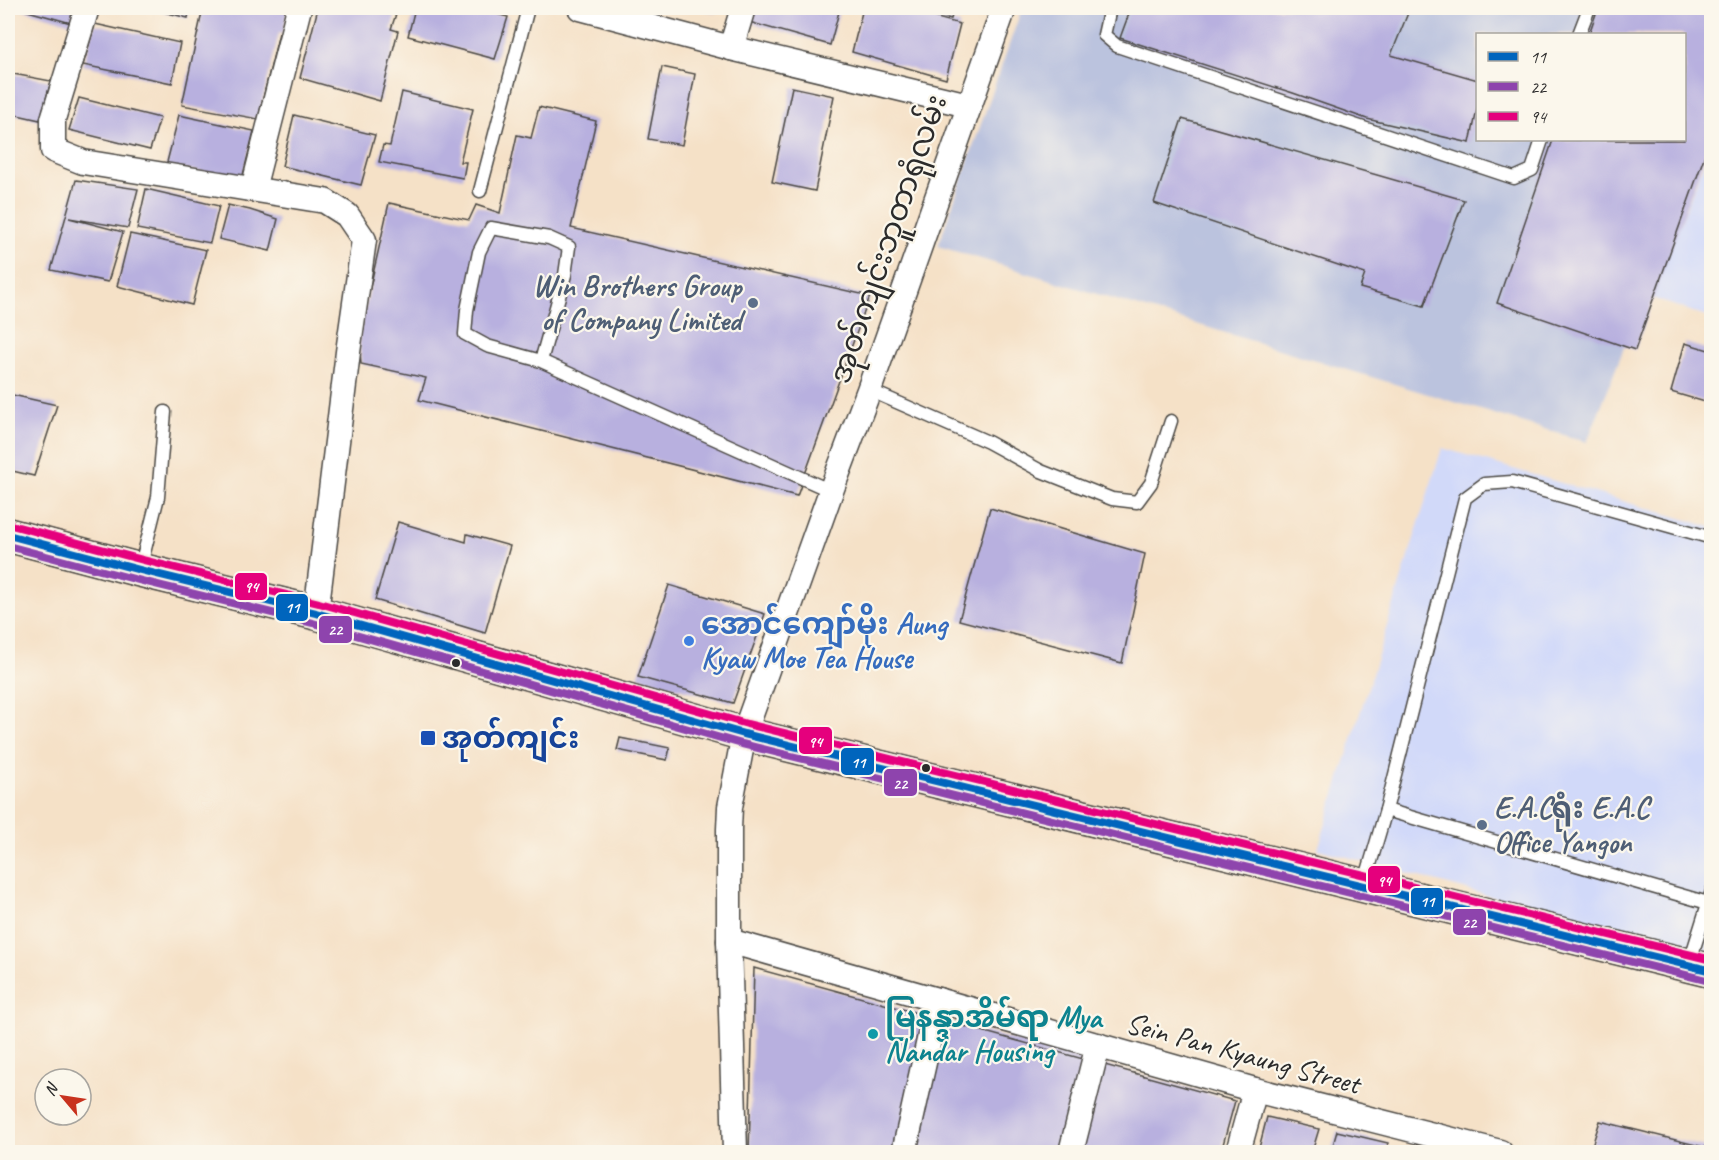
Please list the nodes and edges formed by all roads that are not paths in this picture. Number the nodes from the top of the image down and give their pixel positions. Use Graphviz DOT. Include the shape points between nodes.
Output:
graph roads {
  1 [pos="87,8"];
  2 [pos="299,8"];
  3 [pos="528,8"];
  4 [pos="580,8"];
  5 [pos="743,8"];
  6 [pos="1004,8"];
  7 [pos="1110,8"];
  8 [pos="1588,8"];
  9 [pos="1579,33"];
  10 [pos="731,48"];
  11 [pos="968,105"];
  12 [pos="1542,141"];
  13 [pos="253,189"];
  14 [pos="480,191"];
  15 [pos="541,361"];
  16 [pos="869,390"];
  17 [pos="165,412"];
  18 [pos="1171,422"];
  19 [pos="831,491"];
  20 [pos="8,536"];
  21 [pos="1712,538"];
  22 [pos="140,570"];
  23 [pos="316,613"];
  24 [pos="744,734"];
  25 [pos="1386,810"];
  26 [pos="1363,886"];
  27 [pos="1710,897"];
  28 [pos="729,940"];
  29 [pos="1700,969"];
  30 [pos="938,1000"];
  31 [pos="1098,1046"];
  32 [pos="1255,1090"];
  33 [pos="1410,1142"];
  34 [pos="735,1152"];
  35 [pos="904,1152"];
  36 [pos="1071,1152"];
  37 [pos="1238,1152"];
  38 [pos="1500,1152"];
  1 -- 13 [label="street" via="53,119 53,150 83,162"];
  2 -- 13 [label="street"];
  3 -- 14 [label="lane"];
  4 -- 10 [label="street"];
  5 -- 10 [label="street"];
  6 -- 11 [label="street, အုတ်ကျင်းဘူတာရုံလမ်း"];
  7 -- 12 [label="lane" via="1104,34 1117,46 1514,178 1532,170"];
  8 -- 9 [label="lane"];
  10 -- 11 [label="street"];
  11 -- 16 [label="street, အုတ်ကျင်းဘူတာရုံလမ်း"];
  13 -- 23 [label="street" via="325,201 347,215 364,240"];
  15 -- 15 [label="lane" via="487,346 465,334 479,252 490,228 549,238 569,247"];
  15 -- 19 [label="lane"];
  16 -- 18 [label="lane" via="988,442 1041,471 1112,499 1137,502 1151,483"];
  16 -- 19 [label="street, အုတ်ကျင်းဘူတာရုံလမ်း"];
  17 -- 22 [label="lane" via="158,497"];
  19 -- 24 [label="street, အုတ်ကျင်းဘူတာရုံလမ်း"];
  20 -- 22 [label="main road"];
  21 -- 25 [label="lane" via="1512,482 1484,484 1465,498"];
  22 -- 23 [label="main road"];
  23 -- 24 [label="main road"];
  24 -- 26 [label="main road"];
  24 -- 28 [label="street, အုတ်ကျင်းဘူတာရုံလမ်း" via="730,807"];
  25 -- 26 [label="lane"];
  25 -- 27 [label="lane"];
  26 -- 29 [label="main road"];
  27 -- 29 [label="lane"];
  28 -- 30 [label="street, Sein Pan Kyaung Street"];
  28 -- 34 [label="street, အုတ်ကျင်းဘူတာရုံလမ်း"];
  30 -- 31 [label="street, Sein Pan Kyaung Street"];
  30 -- 35 [label="street"];
  31 -- 32 [label="street, Sein Pan Kyaung Street"];
  31 -- 36 [label="street"];
  32 -- 33 [label="street, Sein Pan Kyaung Street"];
  32 -- 37 [label="street"];
  33 -- 38 [label="street, Sein Pan Kyaung Street"];
}
